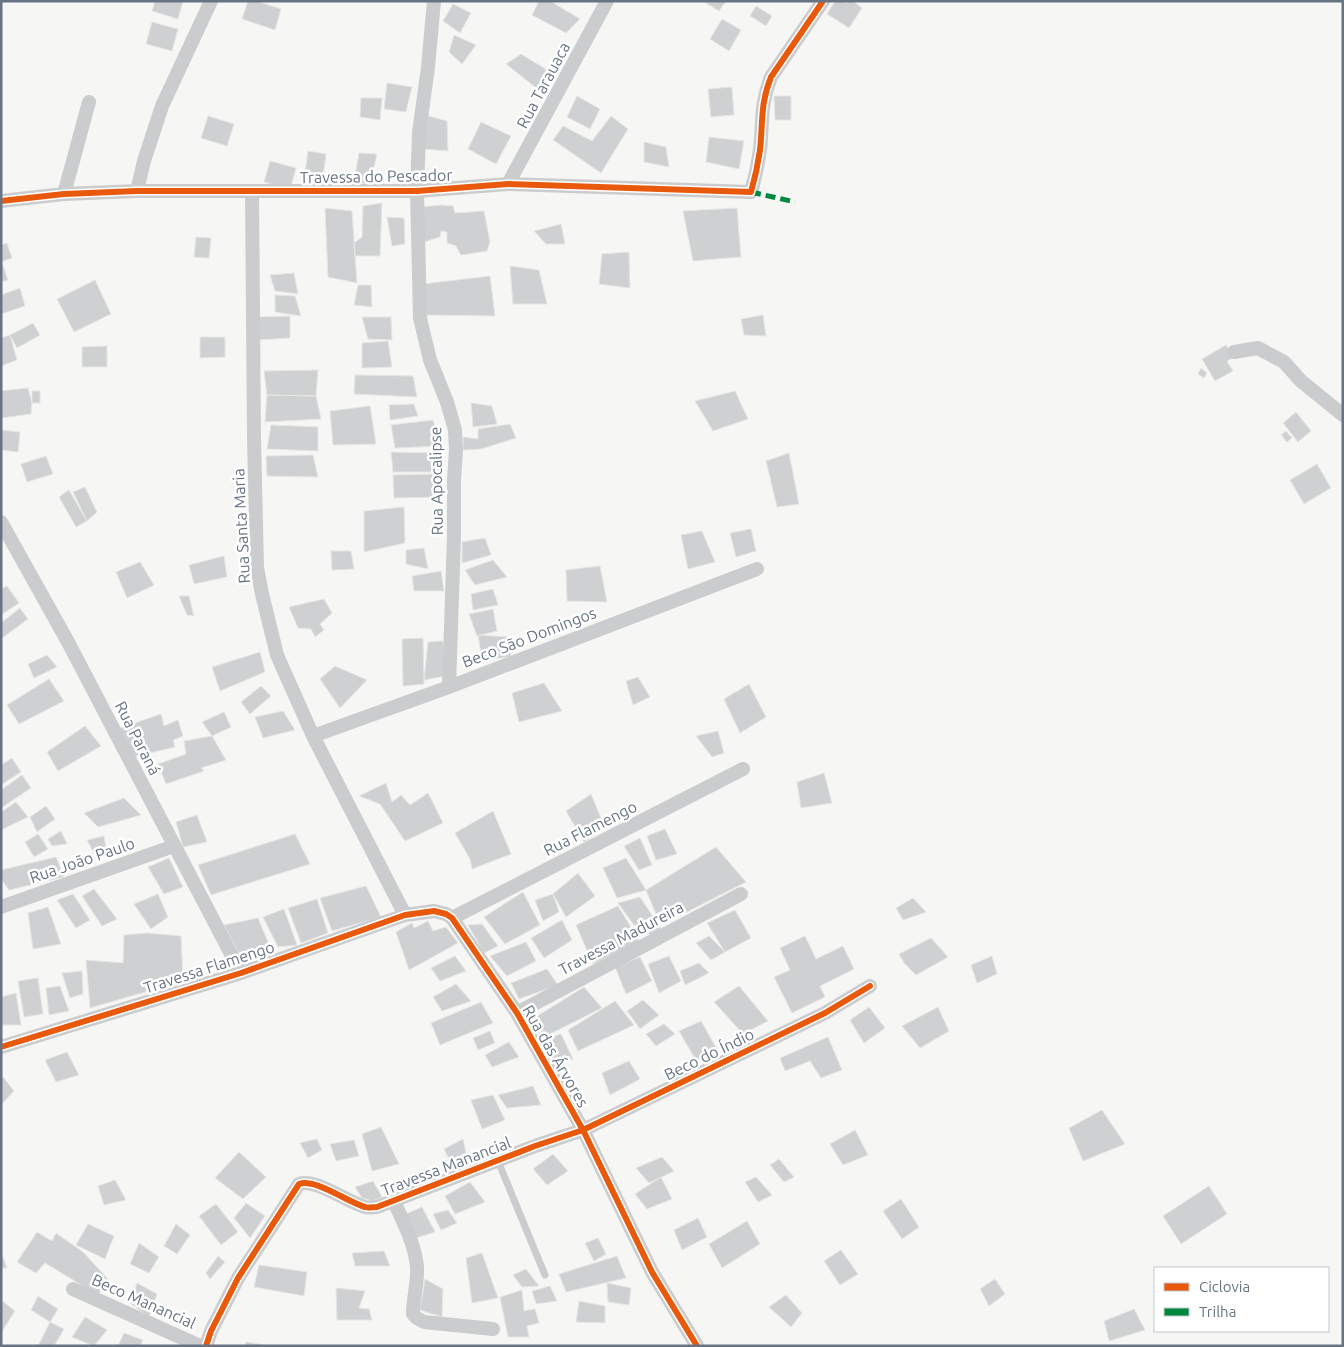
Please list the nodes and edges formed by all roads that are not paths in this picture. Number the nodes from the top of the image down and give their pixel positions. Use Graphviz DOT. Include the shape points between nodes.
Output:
graph roads {
  1 [pos="211,1"];
  2 [pos="434,1"];
  3 [pos="607,1"];
  4 [pos="823,1"];
  5 [pos="89,102"];
  6 [pos="508,184"];
  7 [pos="417,190"];
  8 [pos="137,192"];
  9 [pos="252,192"];
  10 [pos="64,194"];
  11 [pos="1,201"];
  12 [pos="1234,352"];
  13 [pos="1343,415"];
  14 [pos="1,522"];
  15 [pos="757,569"];
  16 [pos="449,687"];
  17 [pos="313,736"];
  18 [pos="743,769"];
  19 [pos="174,846"];
  20 [pos="741,894"];
  21 [pos="1,906"];
  22 [pos="405,915"];
  23 [pos="452,918"];
  24 [pos="241,973"];
  25 [pos="870,986"];
  26 [pos="517,1013"];
  27 [pos="1,1047"];
  28 [pos="583,1130"];
  29 [pos="498,1161"];
  30 [pos="394,1201"];
  31 [pos="545,1275"];
  32 [pos="73,1289"];
  33 [pos="493,1330"];
  34 [pos="200,1346"];
  35 [pos="206,1346"];
  36 [pos="697,1346"];
  1 -- 8 [label="street" via="162,106"];
  2 -- 7 [label="street, Rua Apocalipse" via="419,133"];
  3 -- 6 [label="street, Rua Tarauaca"];
  4 -- 6 [label="street, Travessa do Pescador" via="770,77 765,91 760,148 751,192"];
  5 -- 10 [label="street"];
  6 -- 7 [label="street, Travessa do Pescador"];
  7 -- 9 [label="street, Travessa do Pescador"];
  7 -- 16 [label="street, Rua Apocalipse" via="420,318 430,360 456,430"];
  8 -- 9 [label="street, Travessa do Pescador"];
  8 -- 10 [label="street, Travessa do Pescador"];
  9 -- 17 [label="street, Rua Santa Maria" via="257,567 277,655"];
  10 -- 11 [label="street, Travessa do Pescador"];
  12 -- 13 [label="street" via="1258,348 1284,362 1301,381"];
  14 -- 19 [label="street, Rua Paraná" via="68,642"];
  15 -- 16 [label="street, Beco São Domingos"];
  16 -- 17 [label="street, Beco São Domingos"];
  17 -- 22 [label="street, Rua Santa Maria"];
  18 -- 23 [label="street, Rua Flamengo"];
  19 -- 21 [label="street, Rua João Paulo"];
  19 -- 24 [label="street, Rua Paraná"];
  20 -- 26 [label="street, Travessa Madureira"];
  22 -- 23 [label="street, Travessa Flamengo" via="440,912"];
  22 -- 24 [label="street, Travessa Flamengo"];
  23 -- 26 [label="street, Rua das Árvores"];
  24 -- 27 [label="street, Travessa Flamengo"];
  25 -- 28 [label="street, Beco do Índio" via="825,1013"];
  26 -- 28 [label="street, Rua das Árvores"];
  28 -- 29 [label="street, Travessa Manancial"];
  28 -- 36 [label="street, Rua das Árvores" via="652,1272"];
  29 -- 30 [label="street, Travessa Manancial"];
  29 -- 31 [label="lane"];
  30 -- 33 [label="street, Travessa Manancial" via="412,1244 417,1266 413,1314 424,1322"];
  30 -- 35 [label="street, Travessa Manancial" via="366,1208 324,1188 305,1182 299,1184 238,1278"];
  32 -- 34 [label="street, Beco Manancial"];
}
